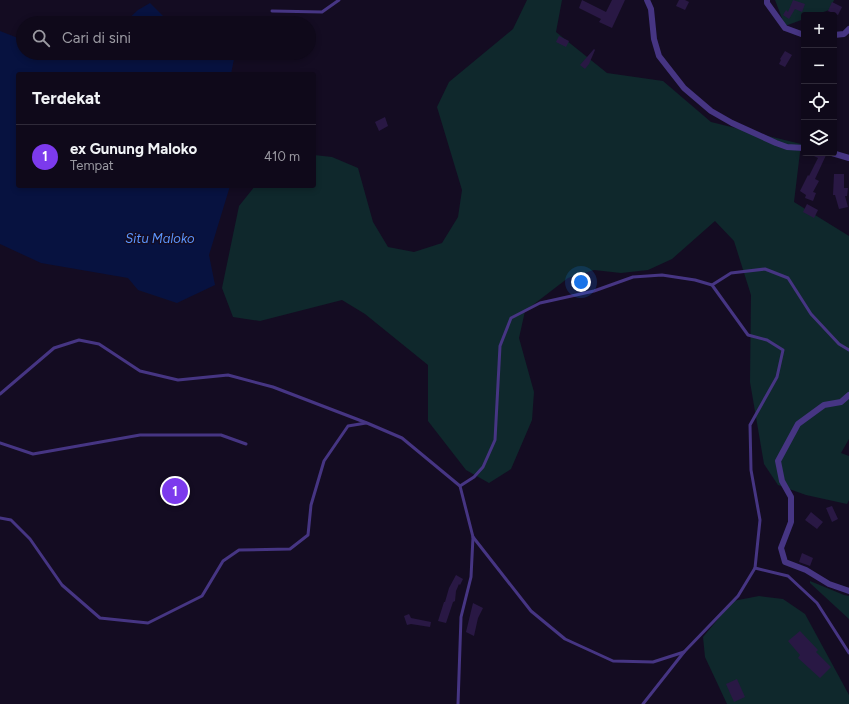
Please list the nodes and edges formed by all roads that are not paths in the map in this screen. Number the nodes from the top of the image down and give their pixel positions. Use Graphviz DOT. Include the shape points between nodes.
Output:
graph roads {
  1 [pos="339,0"];
  2 [pos="646,0"];
  3 [pos="767,0"];
  4 [pos="272,11"];
  5 [pos="849,30"];
  6 [pos="801,34"];
  7 [pos="837,35"];
  8 [pos="801,148"];
  9 [pos="837,154"];
  10 [pos="849,158"];
  11 [pos="712,285"];
  12 [pos="849,350"];
  13 [pos="0,394"];
  14 [pos="849,395"];
  15 [pos="367,423"];
  16 [pos="0,444"];
  17 [pos="246,444"];
  18 [pos="460,486"];
  19 [pos="0,518"];
  20 [pos="473,537"];
  21 [pos="755,568"];
  22 [pos="849,591"];
  23 [pos="684,652"];
  24 [pos="849,653"];
  25 [pos="458,704"];
  26 [pos="643,704"];
  1 -- 4 [label="lane" via="322,12"];
  2 -- 8 [label="street" via="651,9 654,39 659,56 684,88 711,111 732,123 776,144"];
  3 -- 6 [label="street" via="767,4 785,28"];
  5 -- 7 [label="street"];
  9 -- 10 [label="street"];
  11 -- 12 [label="lane" via="731,273 765,269 788,278 811,314 839,344"];
  11 -- 18 [label="lane" via="662,275 633,277 594,291 540,303 511,318 500,346 495,440 483,467"];
  11 -- 21 [label="lane" via="748,335 767,340 783,350 777,377 750,426 751,470 760,520"];
  13 -- 15 [label="lane" via="54,348 79,340 99,344 140,371 178,380 228,375 273,387"];
  14 -- 22 [label="street" via="841,402 824,404 798,424 778,460 782,481 791,497 791,522 781,548 785,562"];
  15 -- 18 [label="lane" via="402,438"];
  15 -- 19 [label="lane" via="348,426 324,461 312,505 308,535 290,549 239,550 223,560 202,596 148,623 100,618 62,585 30,539 11,520"];
  16 -- 17 [label="lane" via="33,454 140,436 221,435"];
  18 -- 20 [label="lane"];
  20 -- 23 [label="lane" via="531,611 565,640 613,661 653,662"];
  20 -- 25 [label="lane" via="471,578 462,617"];
  21 -- 23 [label="lane" via="738,596"];
  21 -- 24 [label="lane" via="788,576 816,603"];
  23 -- 26 [label="lane"];
}
